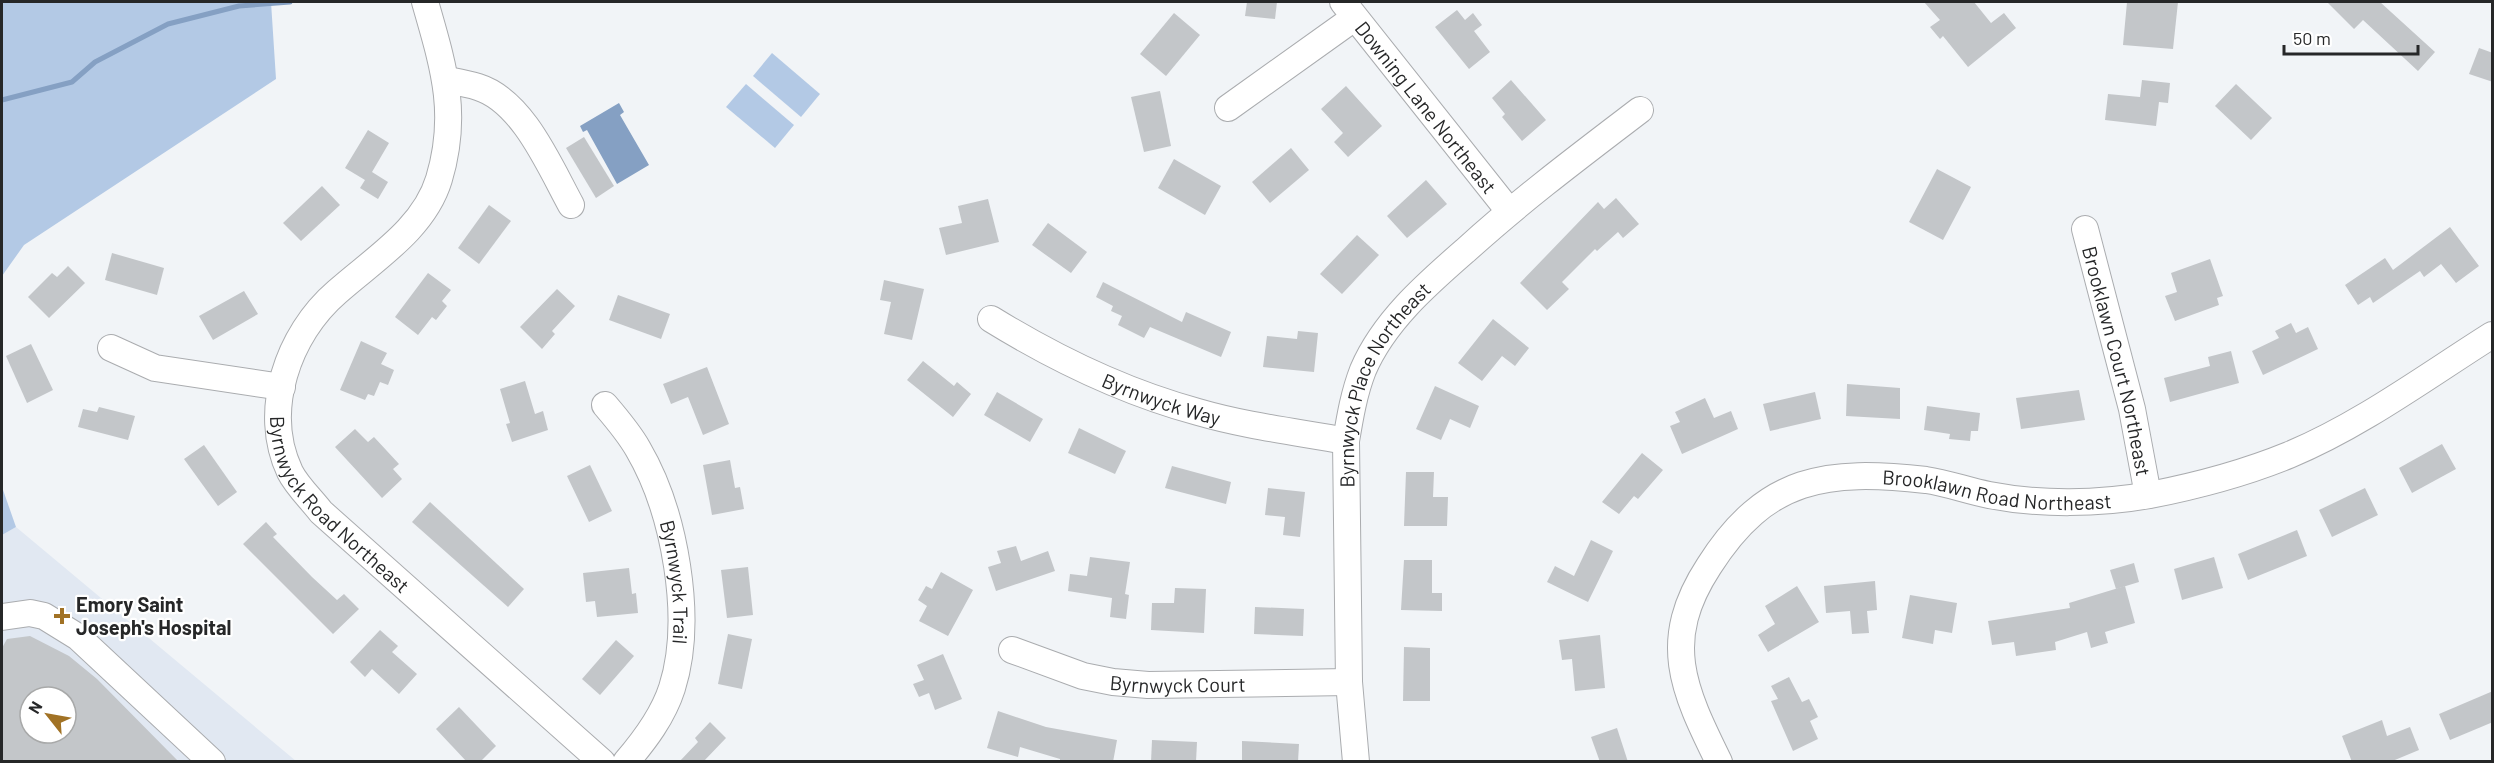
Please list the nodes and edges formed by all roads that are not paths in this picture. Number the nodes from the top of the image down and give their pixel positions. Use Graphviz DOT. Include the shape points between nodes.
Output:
graph roads {
  1 [pos="425,2"];
  2 [pos="1349,10"];
  3 [pos="447,80"];
  4 [pos="1228,108"];
  5 [pos="1640,110"];
  6 [pos="572,205"];
  7 [pos="1509,211"];
  8 [pos="2085,229"];
  9 [pos="991,319"];
  10 [pos="2493,335"];
  11 [pos="111,348"];
  12 [pos="282,387"];
  13 [pos="605,405"];
  14 [pos="1346,441"];
  15 [pos="2148,495"];
  16 [pos="2,617"];
  17 [pos="1012,650"];
  18 [pos="1349,682"];
  19 [pos="212,762"];
  20 [pos="602,762"];
  21 [pos="626,762"];
  22 [pos="1356,762"];
  23 [pos="1719,762"];
  1 -- 3 [label="street, Byrnwyck Road Northeast"];
  2 -- 4 [label="street"];
  2 -- 7 [label="street, Downing Lane Northeast"];
  3 -- 6 [label="street" via="479,87 513,109"];
  3 -- 12 [label="street, Byrnwyck Road Northeast" via="449,131 439,181 420,214 386,254 336,293 308,325 291,353"];
  5 -- 7 [label="street, Byrnwyck Place Northeast"];
  7 -- 14 [label="street, Byrnwyck Place Northeast" via="1422,288 1380,340 1364,369 1352,404"];
  8 -- 15 [label="street, Brooklawn Court Northeast" via="2132,409"];
  9 -- 14 [label="street, Byrnwyck Way" via="1034,346 1133,392 1249,424"];
  10 -- 15 [label="street, Brooklawn Road Northeast" via="2352,423 2289,454 2229,475"];
  11 -- 12 [label="street" via="155,368"];
  12 -- 20 [label="street, Byrnwyck Road Northeast" via="277,414 279,441 291,473 321,512"];
  13 -- 21 [label="street, Byrnwyck Trail" via="639,451 656,490 673,546 682,598 683,634 671,690 658,719"];
  14 -- 18 [label="street, Byrnwyck Place Northeast"];
  15 -- 23 [label="street, Brooklawn Road Northeast" via="2038,501 1990,495 1928,480 1843,475 1801,483 1764,502 1716,555 1693,590 1682,634 1681,671"];
  16 -- 19 [label="street" via="30,613 44,616 78,637"];
  17 -- 18 [label="street, Byrnwyck Court" via="1083,676 1113,682"];
  18 -- 22 [label="street, Byrnwyck Place Northeast"];
}
